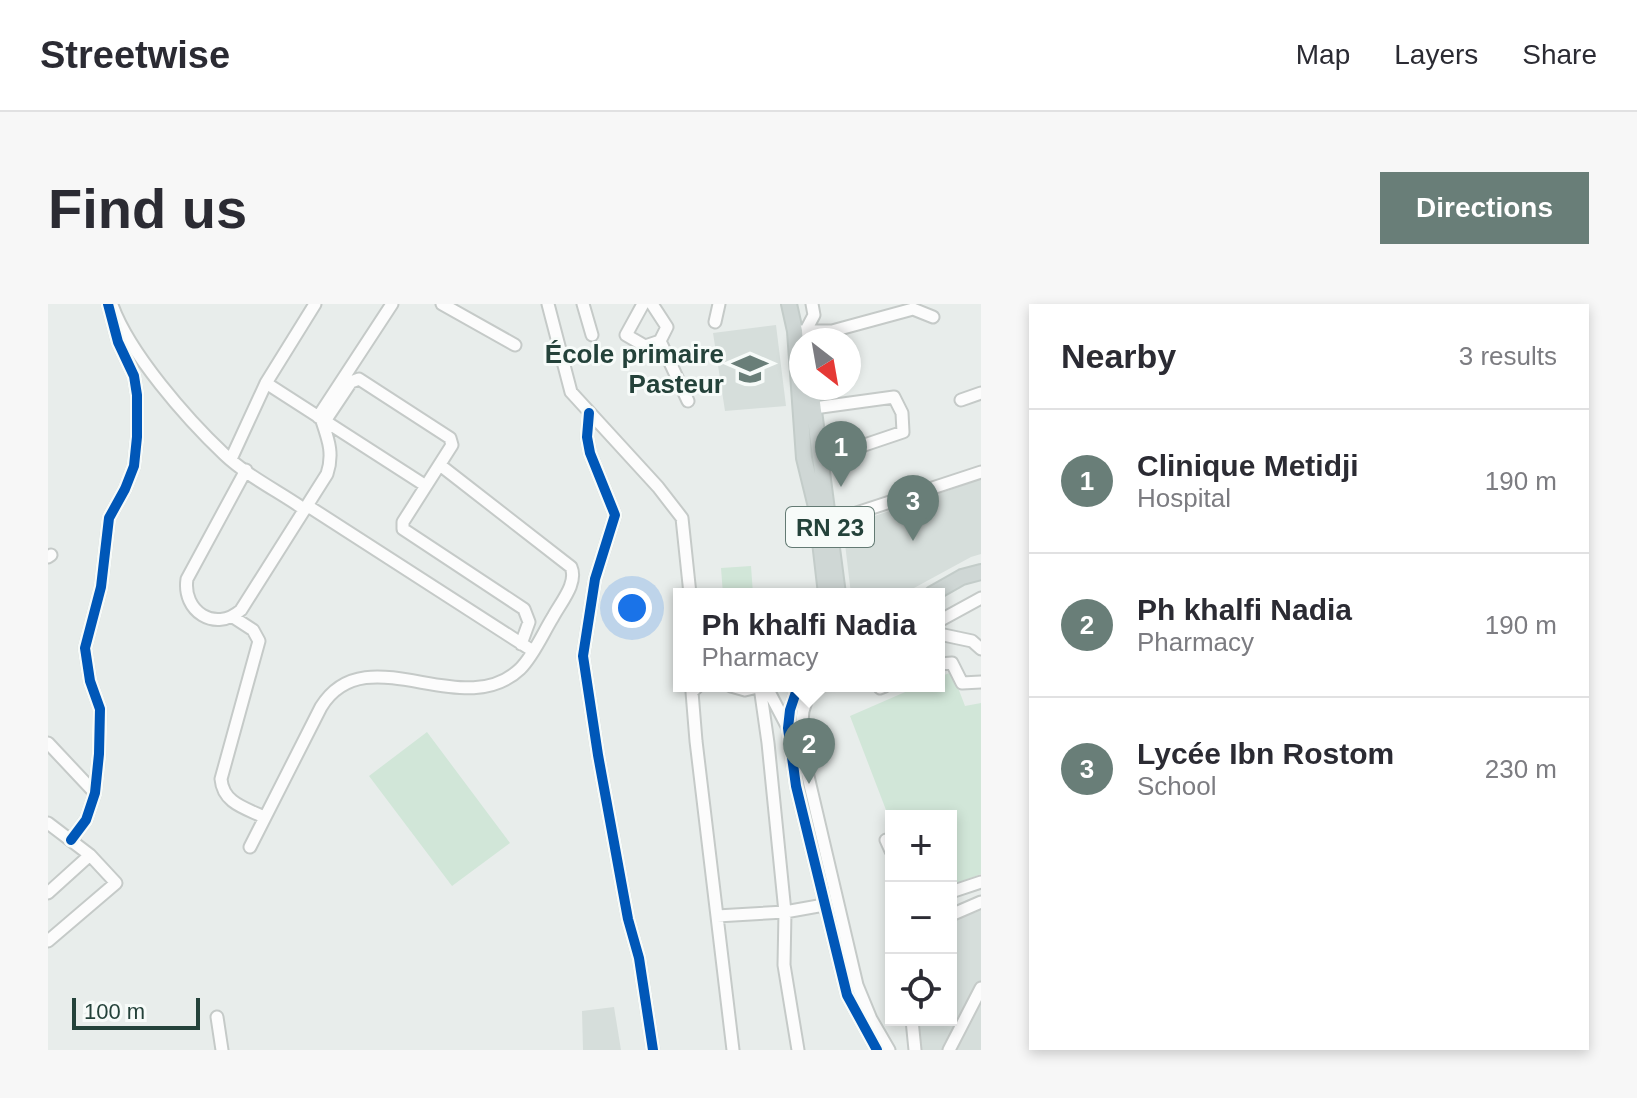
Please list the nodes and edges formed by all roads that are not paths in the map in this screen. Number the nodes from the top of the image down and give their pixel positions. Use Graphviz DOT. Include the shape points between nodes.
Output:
graph roads {
  1 [pos="110,304"];
  2 [pos="315,304"];
  3 [pos="392,304"];
  4 [pos="442,304"];
  5 [pos="548,304"];
  6 [pos="583,304"];
  7 [pos="643,304"];
  8 [pos="652,304"];
  9 [pos="719,304"];
  10 [pos="789,304"];
  11 [pos="796,304"];
  12 [pos="812,304"];
  13 [pos="933,317"];
  14 [pos="715,322"];
  15 [pos="799,328"];
  16 [pos="801,328"];
  17 [pos="806,328"];
  18 [pos="843,328"];
  19 [pos="592,335"];
  20 [pos="660,341"];
  21 [pos="515,345"];
  22 [pos="266,383"];
  23 [pos="981,393"];
  24 [pos="803,400"];
  25 [pos="813,400"];
  26 [pos="961,400"];
  27 [pos="688,401"];
  28 [pos="814,408"];
  29 [pos="589,413"];
  30 [pos="322,419"];
  31 [pos="231,459"];
  32 [pos="820,460"];
  33 [pos="440,465"];
  34 [pos="246,470"];
  35 [pos="981,472"];
  36 [pos="426,486"];
  37 [pos="306,508"];
  38 [pos="824,524"];
  39 [pos="981,573"];
  40 [pos="689,588"];
  41 [pos="826,588"];
  42 [pos="837,588"];
  43 [pos="943,588"];
  44 [pos="945,597"];
  45 [pos="981,598"];
  46 [pos="233,617"];
  47 [pos="945,618"];
  48 [pos="945,635"];
  49 [pos="521,644"];
  50 [pos="981,649"];
  51 [pos="533,651"];
  52 [pos="945,664"];
  53 [pos="981,672"];
  54 [pos="981,682"];
  55 [pos="692,692"];
  56 [pos="764,692"];
  57 [pos="767,692"];
  58 [pos="796,692"];
  59 [pos="809,692"];
  60 [pos="788,728"];
  61 [pos="48,743"];
  62 [pos="95,793"];
  63 [pos="264,817"];
  64 [pos="48,823"];
  65 [pos="71,840"];
  66 [pos="250,847"];
  67 [pos="90,855"];
  68 [pos="981,882"];
  69 [pos="957,890"];
  70 [pos="48,893"];
  71 [pos="981,902"];
  72 [pos="824,905"];
  73 [pos="785,912"];
  74 [pos="957,912"];
  75 [pos="717,916"];
  76 [pos="48,941"];
  77 [pos="848,947"];
  78 [pos="834,951"];
  79 [pos="981,988"];
  80 [pos="217,1017"];
  81 [pos="913,1026"];
  82 [pos="916,1049"];
  83 [pos="222,1050"];
  84 [pos="653,1050"];
  85 [pos="733,1050"];
  86 [pos="798,1050"];
  87 [pos="877,1050"];
  88 [pos="889,1050"];
  89 [pos="949,1050"];
  1 -- 31 [label="street" via="157,380"];
  1 -- 62 [label="street" via="118,342 134,376 137,437 134,466 109,518 101,587 85,648 100,709"];
  2 -- 22 [label="street"];
  3 -- 30 [label="street"];
  4 -- 21 [label="street"];
  5 -- 29 [label="street" via="571,392"];
  6 -- 19 [label="street"];
  7 -- 20 [label="street" via="626,335 645,346"];
  8 -- 20 [label="street" via="667,327"];
  9 -- 14 [label="street"];
  10 -- 15 [label="main road, RN 23"];
  11 -- 16 [label="main road, RN 23"];
  12 -- 17 [label="street" via="814,315"];
  13 -- 18 [label="street" via="913,309"];
  20 -- 27 [label="street"];
  22 -- 30 [label="street"];
  22 -- 31 [label="street"];
  23 -- 26 [label="street"];
  24 -- 38 [label="main road, RN 23" via="804,458"];
  25 -- 28 [label="main road, RN 23"];
  28 -- 32 [label="main road, RN 23"];
  28 -- 32 [label="street" via="894,397 902,413 903,432"];
  29 -- 40 [label="street" via="682,518"];
  29 -- 84 [label="street" via="590,453 615,515 595,579 583,656"];
  30 -- 33 [label="street" via="359,379 450,438 452,445"];
  30 -- 36 [label="street"];
  30 -- 37 [label="street" via="332,460"];
  31 -- 34 [label="street"];
  32 -- 38 [label="main road, RN 23"];
  33 -- 36 [label="street"];
  33 -- 51 [label="street" via="571,567 572,582"];
  34 -- 37 [label="street"];
  34 -- 46 [label="street" via="187,579 185,592 204,617"];
  35 -- 38 [label="street"];
  36 -- 49 [label="street" via="403,522 404,532 524,609 529,622"];
  37 -- 46 [label="street"];
  37 -- 49 [label="street"];
  38 -- 41 [label="main road, RN 23"];
  38 -- 42 [label="main road, RN 23"];
  39 -- 43 [label="main road"];
  39 -- 44 [label="main road"];
  45 -- 47 [label="street"];
  46 -- 63 [label="street" via="253,630 259,641 221,786 229,800"];
  48 -- 50 [label="street" via="972,641"];
  49 -- 51 [label="street"];
  51 -- 63 [label="street" via="520,669 487,686 466,689 374,676 343,683 321,707"];
  52 -- 54 [label="street" via="952,663 962,683"];
  53 -- 54 [label="street"];
  55 -- 75 [label="street"];
  56 -- 73 [label="street"];
  57 -- 60 [label="street"];
  58 -- 60 [label="street"];
  59 -- 77 [label="street" via="800,742"];
  60 -- 72 [label="street"];
  61 -- 62 [label="street"];
  62 -- 65 [label="street" via="86,820"];
  63 -- 66 [label="street"];
  64 -- 65 [label="street"];
  65 -- 67 [label="street"];
  67 -- 70 [label="street"];
  67 -- 76 [label="street" via="116,883"];
  68 -- 69 [label="street"];
  71 -- 74 [label="street"];
  72 -- 73 [label="street"];
  72 -- 78 [label="street"];
  73 -- 75 [label="street"];
  73 -- 86 [label="street" via="784,965"];
  75 -- 85 [label="street"];
  77 -- 78 [label="street"];
  77 -- 88 [label="street" via="857,985"];
  78 -- 87 [label="street" via="847,995"];
  79 -- 89 [label="street"];
  80 -- 83 [label="street"];
  81 -- 82 [label="street"];
}
